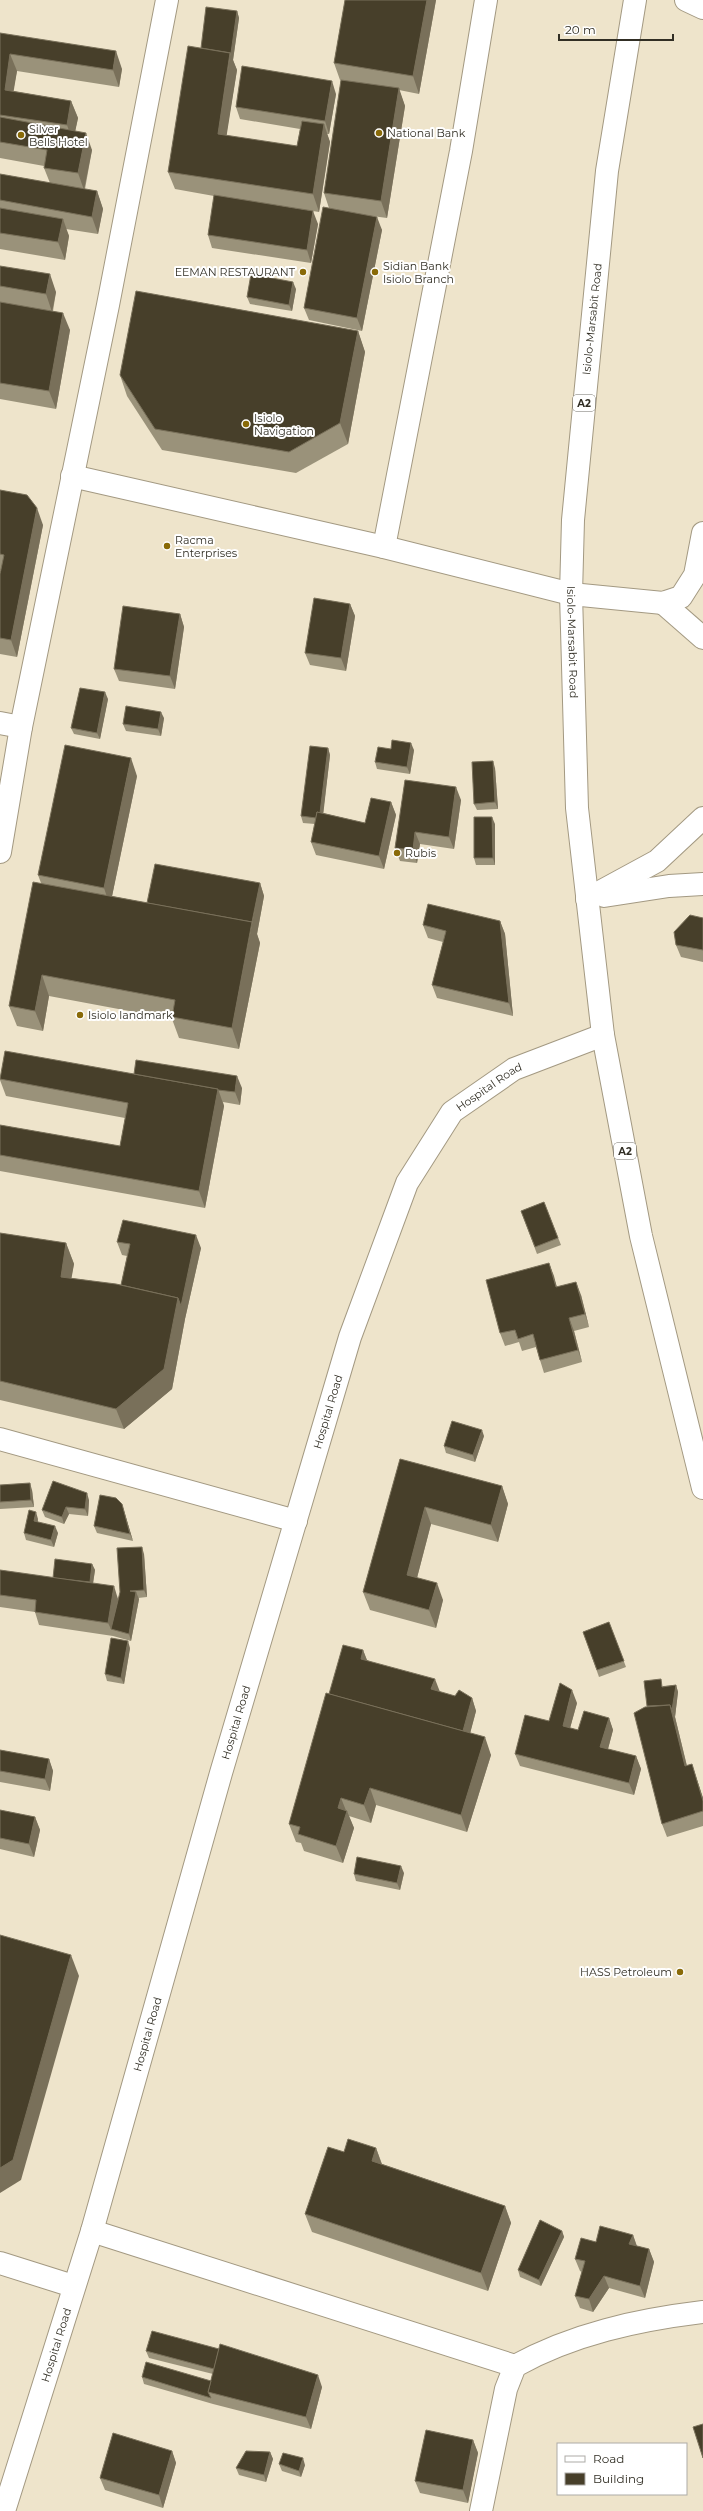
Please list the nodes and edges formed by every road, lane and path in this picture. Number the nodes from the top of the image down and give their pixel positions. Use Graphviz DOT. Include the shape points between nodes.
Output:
graph roads {
  1 [pos="167,0"];
  2 [pos="486,0"];
  3 [pos="635,0"];
  4 [pos="686,0"];
  5 [pos="703,8"];
  6 [pos="72,476"];
  7 [pos="703,533"];
  8 [pos="384,547"];
  9 [pos="571,594"];
  10 [pos="663,603"];
  11 [pos="703,638"];
  12 [pos="0,723"];
  13 [pos="22,727"];
  14 [pos="703,818"];
  15 [pos="0,852"];
  16 [pos="703,884"];
  17 [pos="588,899"];
  18 [pos="603,1035"];
  19 [pos="0,1439"];
  20 [pos="703,1488"];
  21 [pos="296,1521"];
  22 [pos="92,2231"];
  23 [pos="0,2262"];
  24 [pos="73,2286"];
  25 [pos="703,2312"];
  26 [pos="515,2366"];
  27 [pos="4,2511"];
  28 [pos="481,2511"];
  1 -- 6 [label="main road"];
  2 -- 8 [label="main road" via="461,151"];
  3 -- 9 [label="main road, Isiolo-Marsabit Road / A2" via="607,171 595,281 573,520"];
  4 -- 5 [label="main road"];
  6 -- 8 [label="main road"];
  6 -- 13 [label="main road"];
  7 -- 10 [label="main road" via="695,575 682,597"];
  8 -- 9 [label="main road"];
  9 -- 10 [label="main road"];
  9 -- 17 [label="main road, Isiolo-Marsabit Road / A2" via="577,808"];
  10 -- 11 [label="main road"];
  12 -- 13 [label="main road"];
  13 -- 15 [label="main road"];
  14 -- 17 [label="main road" via="657,861"];
  16 -- 17 [label="main road" via="669,886"];
  17 -- 18 [label="main road, A2"];
  18 -- 20 [label="main road, A2" via="641,1236"];
  18 -- 21 [label="main road, Hospital Road" via="514,1069 452,1112 448,1118 407,1183 350,1336"];
  19 -- 21 [label="main road"];
  21 -- 22 [label="main road, Hospital Road" via="221,1773"];
  22 -- 24 [label="main road, Hospital Road"];
  22 -- 26 [label="main road"];
  23 -- 24 [label="main road"];
  24 -- 27 [label="main road, Hospital Road"];
  25 -- 26 [label="main road" via="618,2326 572,2340"];
  26 -- 28 [label="main road" via="506,2389"];
}
